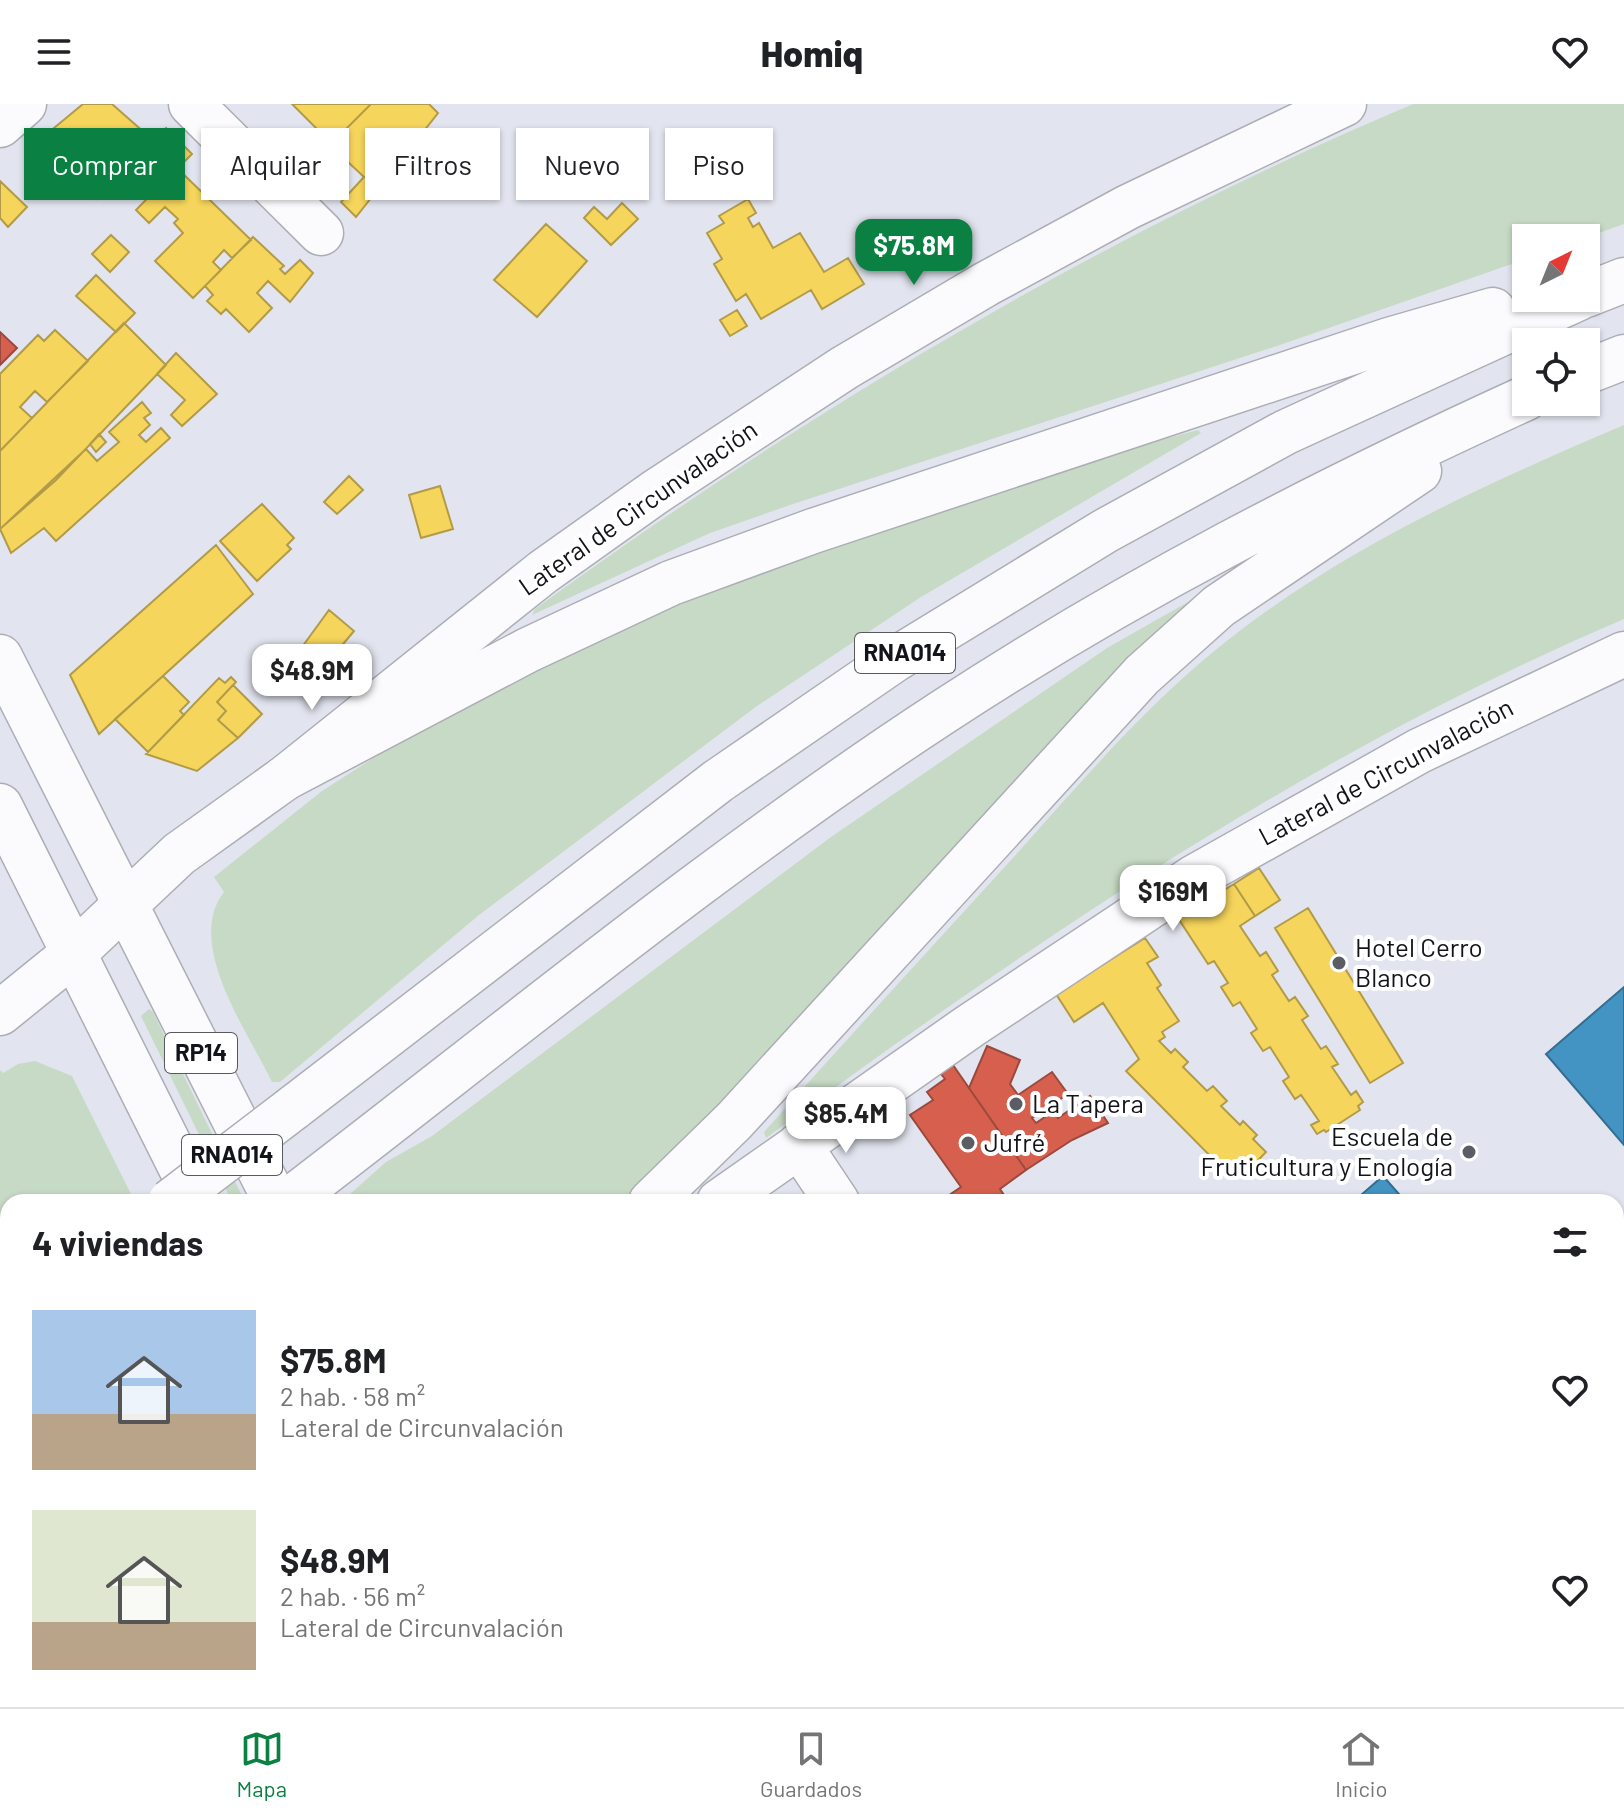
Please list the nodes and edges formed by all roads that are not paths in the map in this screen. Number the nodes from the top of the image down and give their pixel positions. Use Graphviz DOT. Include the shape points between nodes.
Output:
graph roads {
  1 [pos="24,104"];
  2 [pos="191,104"];
  3 [pos="1344,104"];
  4 [pos="0,125"];
  5 [pos="321,233"];
  6 [pos="1624,272"];
  7 [pos="1600,279"];
  8 [pos="1624,280"];
  9 [pos="1600,289"];
  10 [pos="1512,304"];
  11 [pos="1547,312"];
  12 [pos="1624,357"];
  13 [pos="1600,366"];
  14 [pos="1512,406"];
  15 [pos="1512,409"];
  16 [pos="1624,654"];
  17 [pos="0,657"];
  18 [pos="285,778"];
  19 [pos="0,806"];
  20 [pos="126,903"];
  21 [pos="74,953"];
  22 [pos="0,1013"];
  23 [pos="799,1145"];
  24 [pos="180,1194"];
  25 [pos="194,1194"];
  26 [pos="272,1194"];
  27 [pos="297,1194"];
  28 [pos="659,1194"];
  29 [pos="730,1194"];
  30 [pos="832,1194"];
  1 -- 4 [label="main road"];
  2 -- 5 [label="main road"];
  3 -- 18 [label="main road, Lateral de Circunvalación" via="1128,207 810,389 556,563"];
  6 -- 7 [label="main road"];
  8 -- 9 [label="main road"];
  10 -- 18 [label="main road" via="1389,340 714,566 566,631"];
  11 -- 24 [label="main road, RNA014, bridge" via="1286,432 1095,537 894,660 718,781"];
  12 -- 13 [label="main road"];
  14 -- 27 [label="main road, RNA014" via="1327,490 1221,546 944,711 673,903"];
  15 -- 28 [label="main road" via="1265,572 1182,637 1103,714 734,1121"];
  16 -- 23 [label="main road, Lateral de Circunvalación" via="1419,751 1193,878"];
  17 -- 20 [label="main road, RP14"];
  18 -- 20 [label="main road, Lateral de Circunvalación" via="179,854"];
  19 -- 21 [label="main road, RP14"];
  20 -- 21 [label="main road, Lateral de Circunvalación"];
  20 -- 26 [label="main road, RP14"];
  21 -- 22 [label="main road, Lateral de Circunvalación"];
  21 -- 25 [label="main road, RP14"];
  23 -- 29 [label="main road, Lateral de Circunvalación"];
  23 -- 30 [label="main road"];
}
